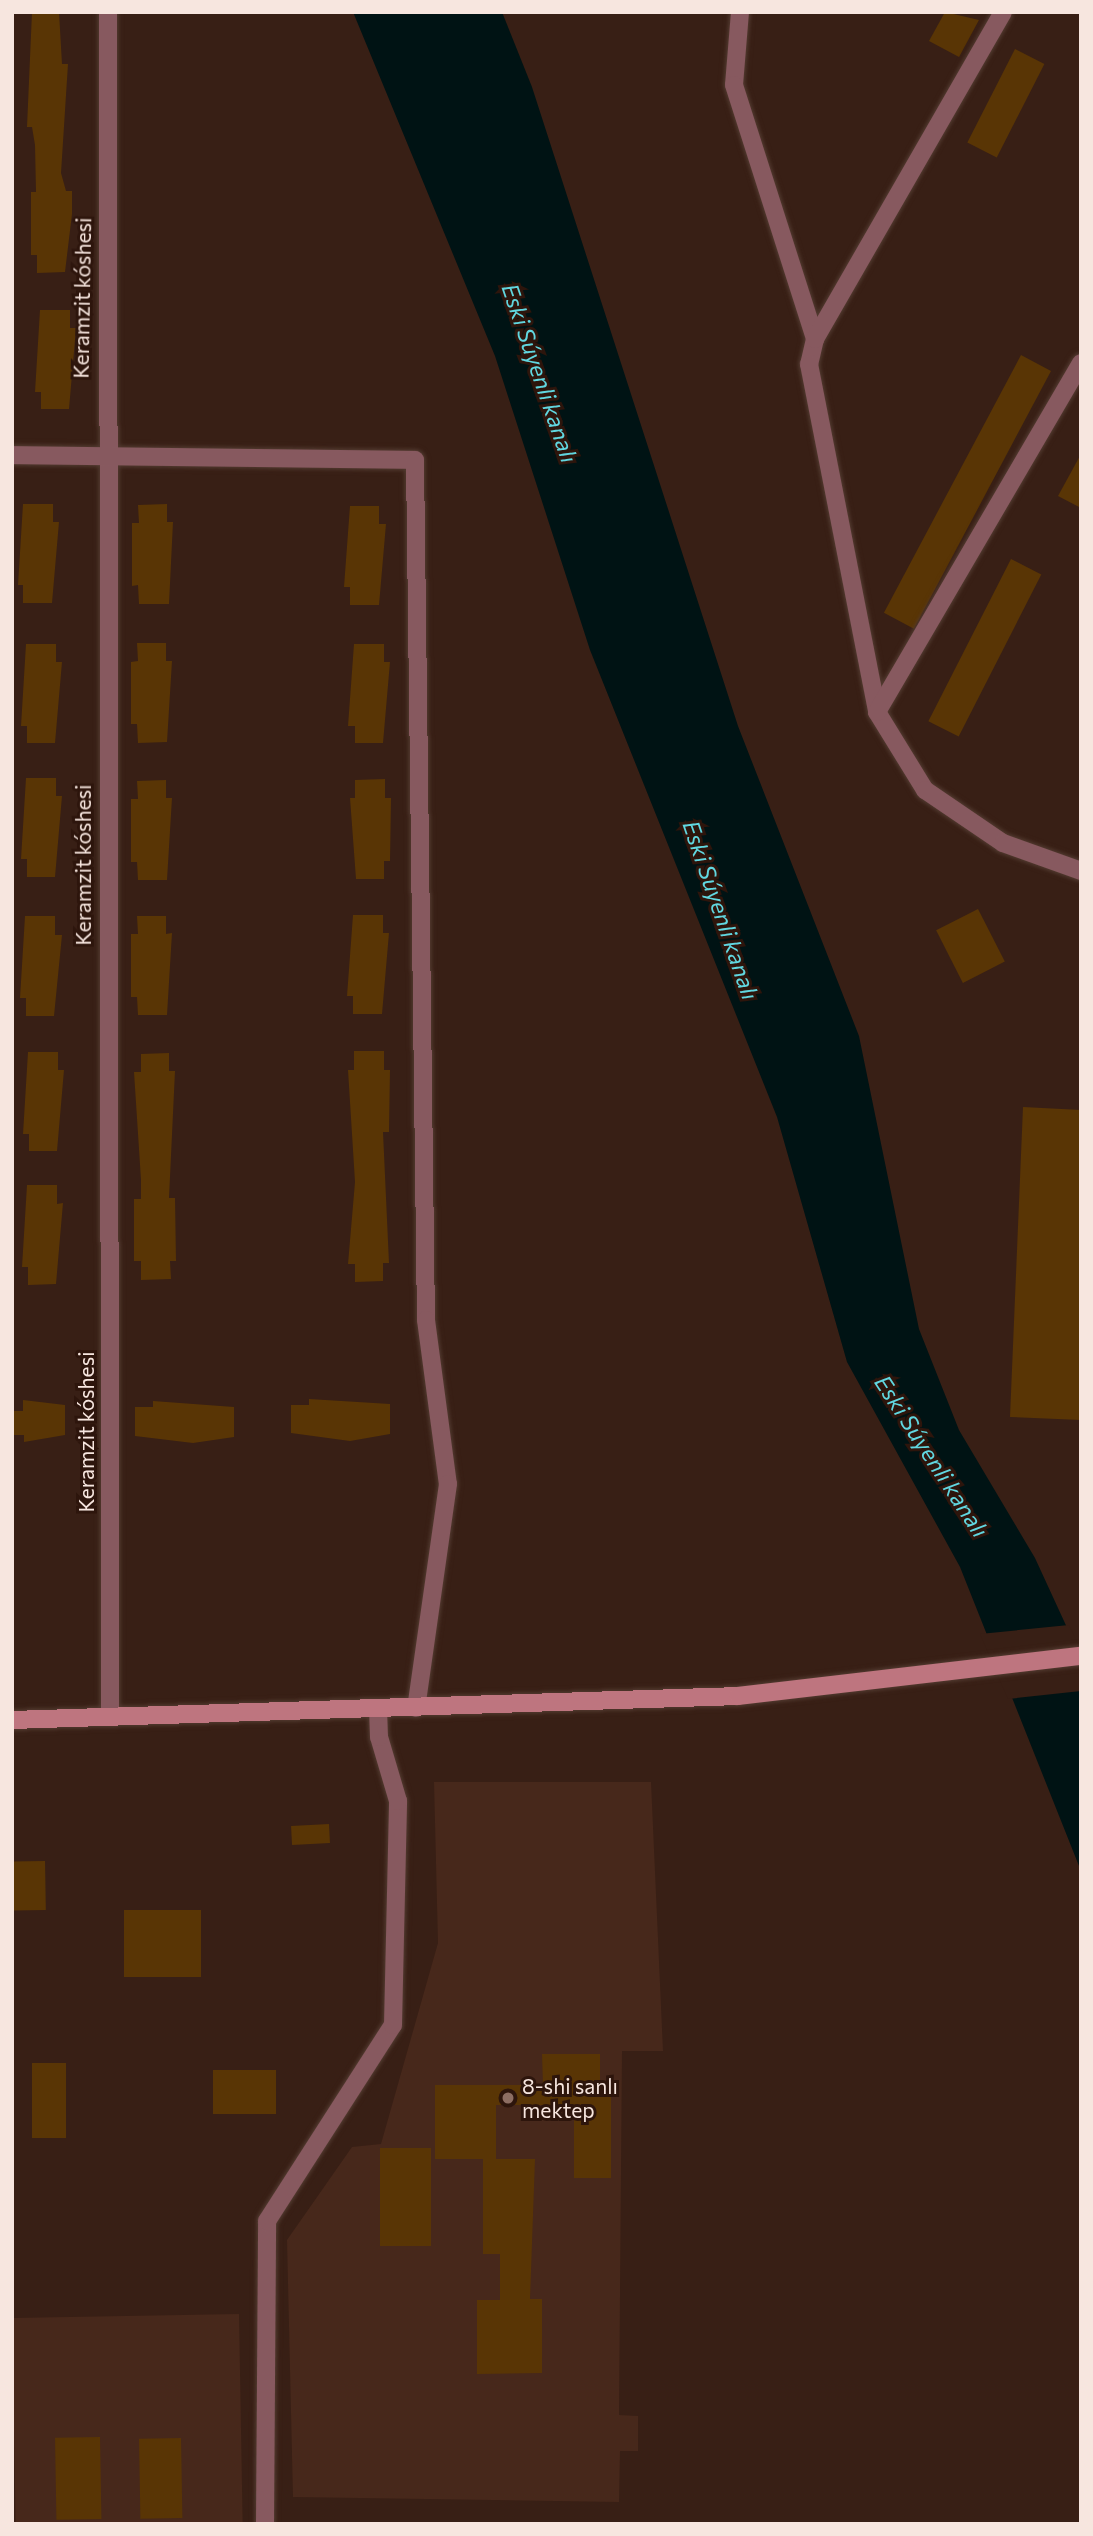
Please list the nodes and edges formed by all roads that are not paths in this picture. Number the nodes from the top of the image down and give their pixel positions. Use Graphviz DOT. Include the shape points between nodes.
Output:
graph roads {
  1 [pos="107,12"];
  2 [pos="740,12"];
  3 [pos="1003,12"];
  4 [pos="815,339"];
  5 [pos="1081,363"];
  6 [pos="104,454"];
  7 [pos="12,455"];
  8 [pos="877,712"];
  9 [pos="1081,871"];
  10 [pos="1081,1656"];
  11 [pos="416,1708"];
  12 [pos="378,1710"];
  13 [pos="110,1717"];
  14 [pos="12,1720"];
  15 [pos="265,2524"];
  1 -- 6 [label="street, Keramzit kóshesi"];
  2 -- 4 [label="street" via="734,85"];
  3 -- 4 [label="street"];
  4 -- 8 [label="street" via="809,364"];
  5 -- 8 [label="street"];
  6 -- 7 [label="street"];
  6 -- 11 [label="street" via="415,460 426,1320 448,1484"];
  6 -- 13 [label="street, Keramzit kóshesi"];
  8 -- 9 [label="street" via="925,790 1003,843"];
  10 -- 11 [label="street" via="738,1696"];
  11 -- 12 [label="street"];
  12 -- 13 [label="street"];
  12 -- 15 [label="street" via="379,1737 398,1801 393,2025 267,2221"];
  13 -- 14 [label="street"];
}
